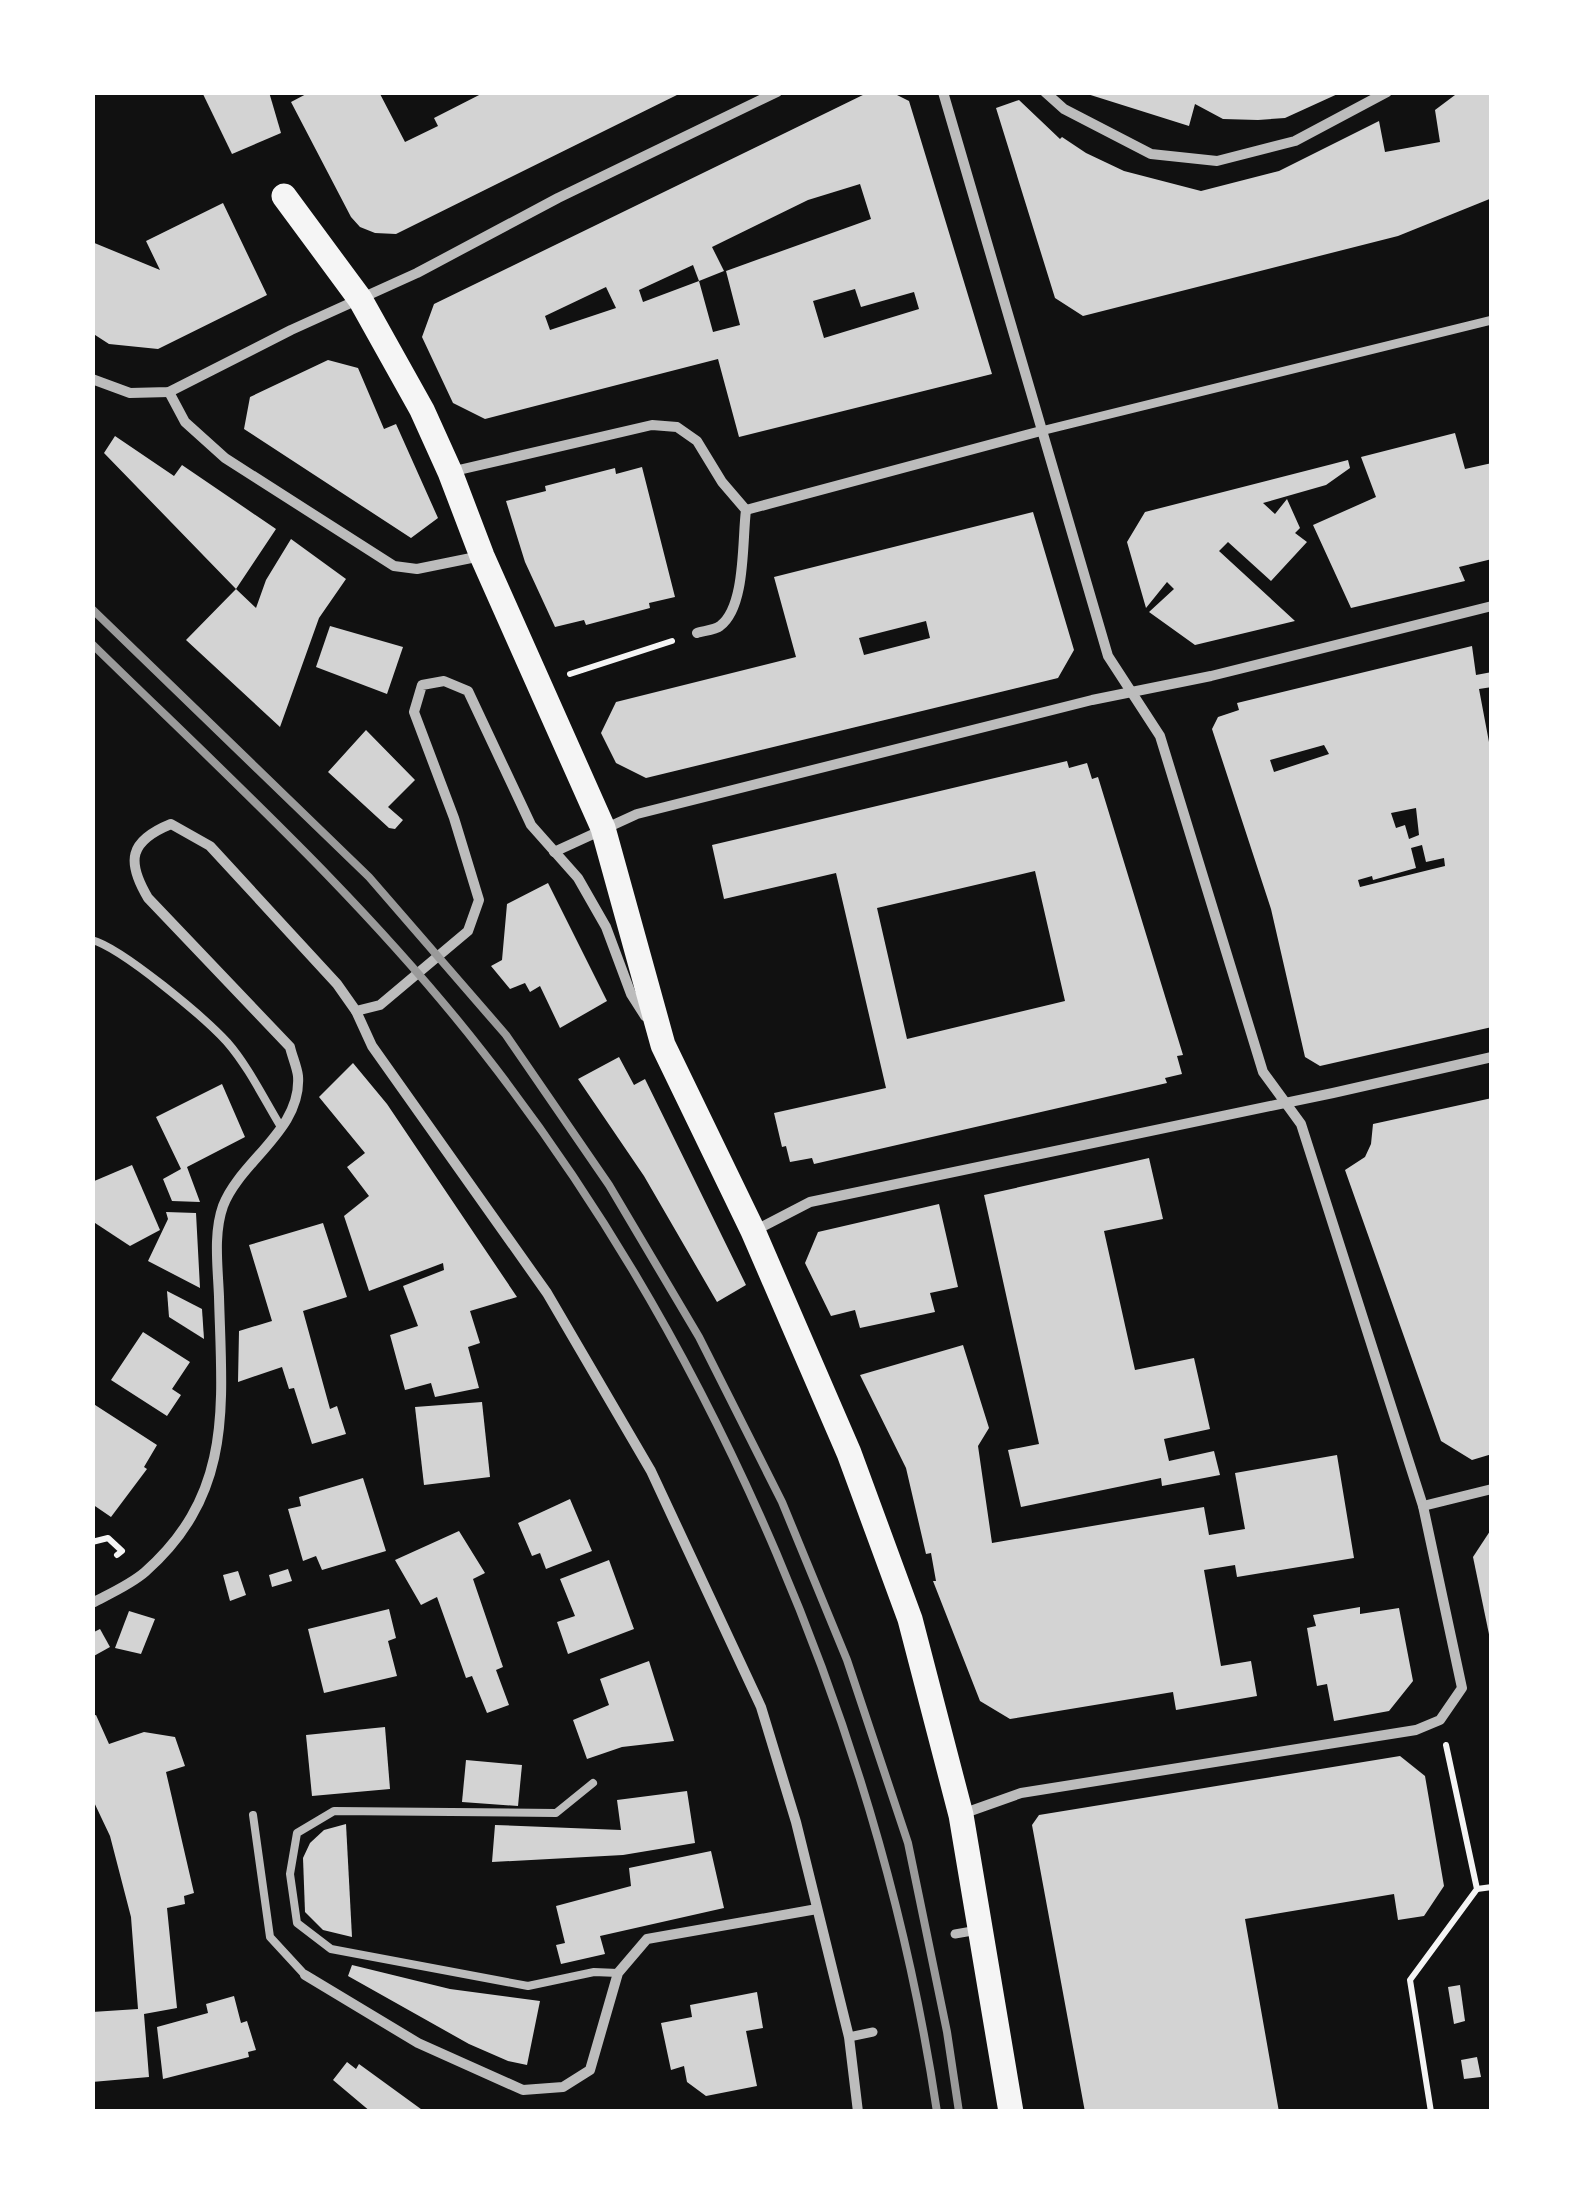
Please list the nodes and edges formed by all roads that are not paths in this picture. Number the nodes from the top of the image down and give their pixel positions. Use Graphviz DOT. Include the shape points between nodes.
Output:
graph roads {
  1 [pos="777,92"];
  2 [pos="942,92"];
  3 [pos="1044,92"];
  4 [pos="1386,92"];
  5 [pos="284,196"];
  6 [pos="360,299"];
  7 [pos="1492,320"];
  8 [pos="92,379"];
  9 [pos="169,392"];
  10 [pos="1041,432"];
  11 [pos="450,472"];
  12 [pos="746,510"];
  13 [pos="482,556"];
  14 [pos="1492,606"];
  15 [pos="697,633"];
  16 [pos="1133,692"];
  17 [pos="603,828"];
  18 [pos="554,852"];
  19 [pos="92,940"];
  20 [pos="356,1011"];
  21 [pos="663,1045"];
  22 [pos="1492,1056"];
  23 [pos="1283,1102"];
  24 [pos="282,1126"];
  25 [pos="753,1231"];
  26 [pos="1492,1489"];
  27 [pos="1422,1506"];
  28 [pos="92,1604"];
  29 [pos="594,1783"];
  30 [pos="254,1814"];
  31 [pos="961,1814"];
  32 [pos="817,1909"];
  33 [pos="618,1972"];
  34 [pos="305,1975"];
  35 [pos="873,2032"];
  36 [pos="848,2037"];
  37 [pos="858,2112"];
  38 [pos="1011,2112"];
  1 -- 6 [label="street"];
  2 -- 10 [label="street"];
  3 -- 4 [label="street" via="1152,154 1216,161 1294,141"];
  5 -- 6 [label="main road"];
  6 -- 9 [label="street"];
  6 -- 11 [label="main road"];
  7 -- 10 [label="street"];
  8 -- 9 [label="street" via="130,393"];
  9 -- 13 [label="street" via="184,422 225,458 394,566 417,569"];
  10 -- 12 [label="street"];
  10 -- 16 [label="street" via="1108,656"];
  11 -- 12 [label="street" via="652,425 677,427 697,441"];
  11 -- 13 [label="main road"];
  12 -- 15 [label="street" via="740,597 720,626"];
  13 -- 17 [label="main road"];
  14 -- 16 [label="street"];
  16 -- 17 [label="street" via="636,814"];
  16 -- 23 [label="street" via="1160,736 1263,1072"];
  17 -- 18 [label="street"];
  17 -- 21 [label="main road"];
  18 -- 20 [label="street" via="530,825 468,691 444,681 422,685 414,712 479,900 468,931 380,1005"];
  18 -- 21 [label="street" via="578,878 631,994"];
  19 -- 24 [label="lane" via="136,965 227,1042"];
  20 -- 24 [label="street" via="210,846 171,824 150,832 136,850 134,874 148,898 290,1047 298,1076"];
  20 -- 32 [label="street" via="372,1046 547,1293 651,1471 762,1707"];
  21 -- 25 [label="main road"];
  22 -- 23 [label="street"];
  23 -- 25 [label="street" via="810,1202"];
  23 -- 27 [label="street" via="1300,1124"];
  24 -- 28 [label="street" via="223,1206 217,1239 222,1418 210,1481 184,1532 142,1575"];
  25 -- 31 [label="main road" via="910,1619"];
  26 -- 27 [label="street"];
  27 -- 31 [label="street" via="1462,1688 1440,1720 1416,1730 1021,1793"];
  29 -- 33 [label="lane" via="556,1813 334,1811 297,1832 290,1874 296,1923 331,1949 528,1986"];
  30 -- 34 [label="lane" via="270,1937"];
  31 -- 38 [label="main road" via="967,1932"];
  32 -- 33 [label="street" via="647,1939"];
  32 -- 36 [label="street"];
  33 -- 34 [label="street" via="590,2070 563,2087 523,2090 418,2043"];
  35 -- 36 [label="street"];
  36 -- 37 [label="street"];
}
